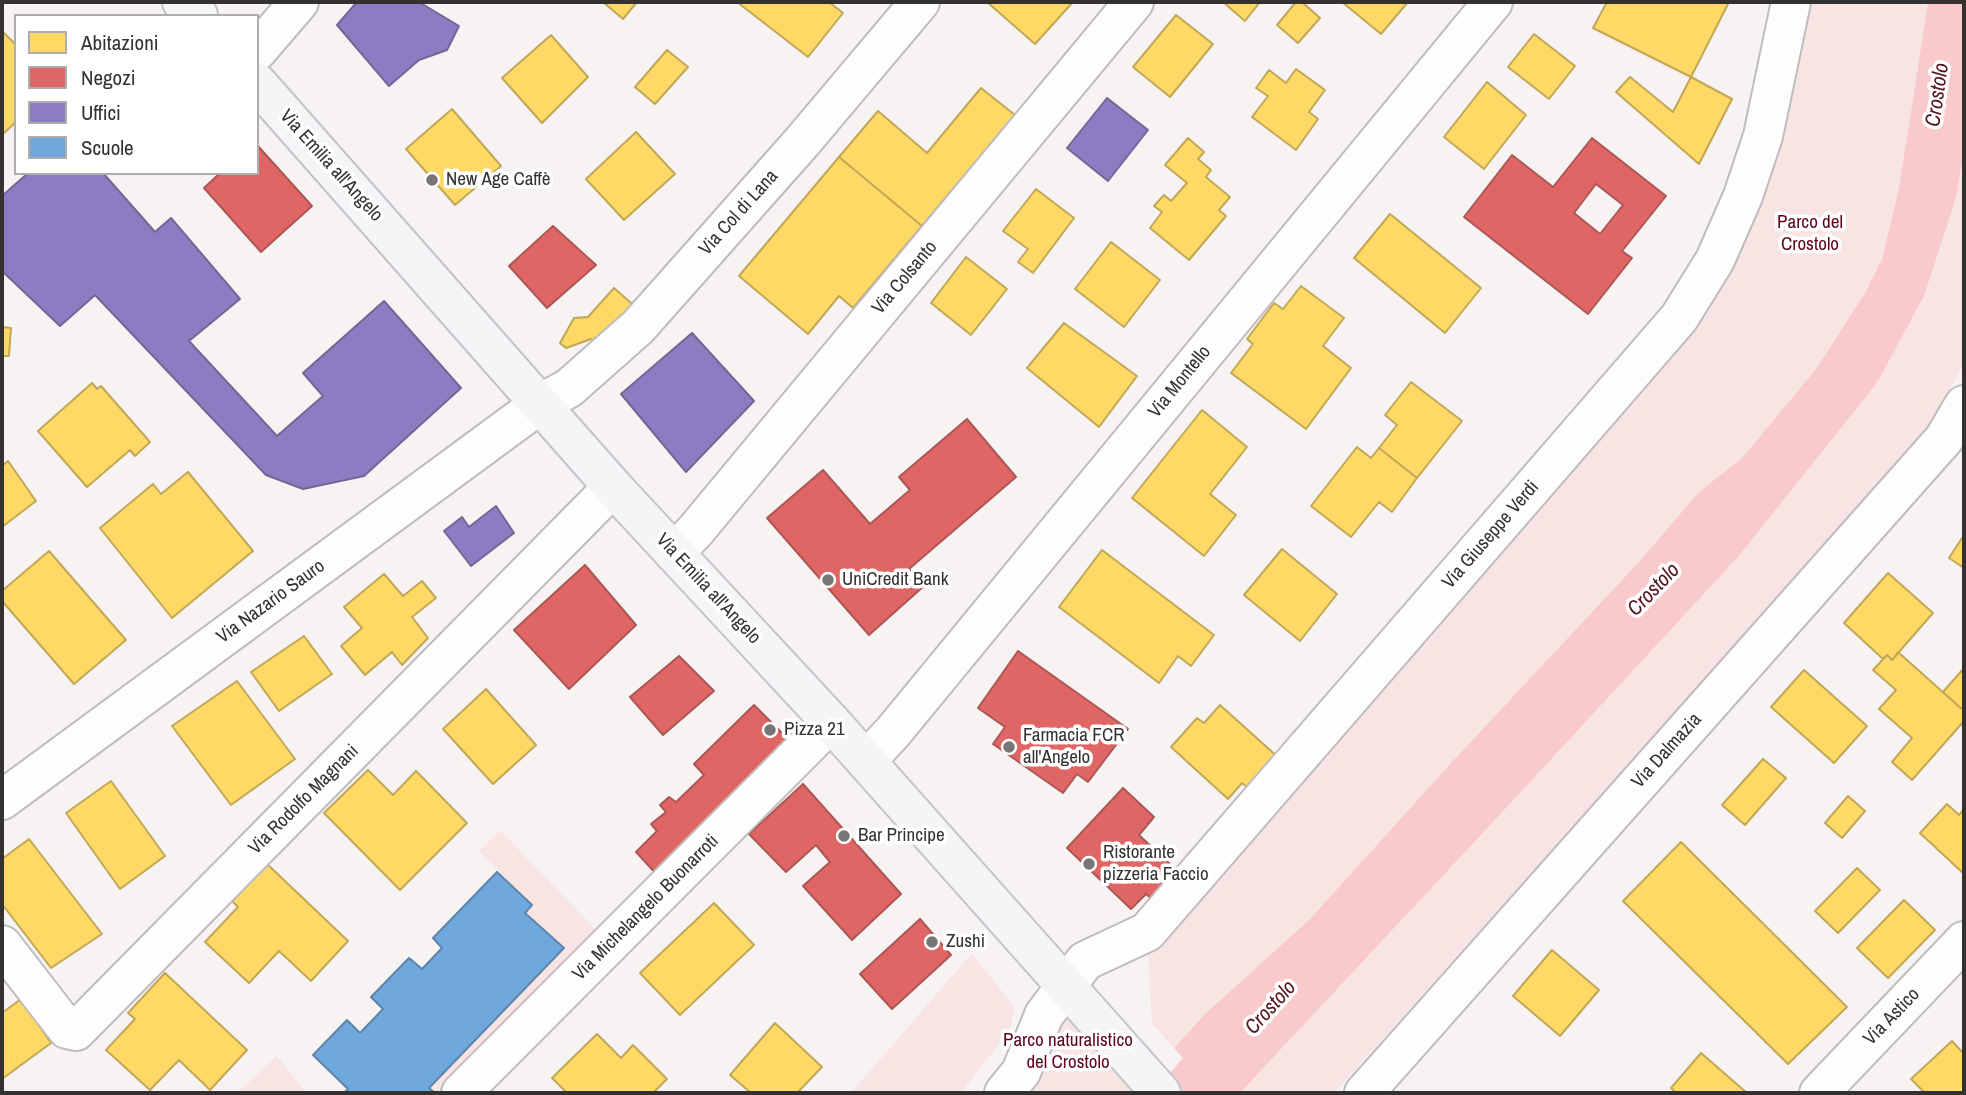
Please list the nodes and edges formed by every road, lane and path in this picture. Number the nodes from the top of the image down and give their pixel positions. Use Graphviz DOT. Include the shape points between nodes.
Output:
graph roads {
  1 [pos="299,2"];
  2 [pos="920,2"];
  3 [pos="1134,2"];
  4 [pos="1493,2"];
  5 [pos="1791,2"];
  6 [pos="259,49"];
  7 [pos="259,85"];
  8 [pos="540,404"];
  9 [pos="1964,405"];
  10 [pos="613,486"];
  11 [pos="674,553"];
  12 [pos="831,722"];
  13 [pos="866,761"];
  14 [pos="2,800"];
  15 [pos="1964,941"];
  16 [pos="2,945"];
  17 [pos="1066,986"];
  18 [pos="461,1093"];
  19 [pos="1003,1093"];
  20 [pos="1161,1093"];
  21 [pos="1364,1093"];
  22 [pos="1819,1093"];
  1 -- 6 [label="street"];
  2 -- 8 [label="street, Via Col di Lana" via="638,327 569,388"];
  3 -- 11 [label="street, Via Colsanto"];
  4 -- 13 [label="street, Via Montello"];
  5 -- 17 [label="street, Via Giuseppe Verdi" via="1763,136 1743,196 1715,260 1679,318 1147,932 1085,961"];
  7 -- 8 [label="main road, Via Emilia all'Angelo"];
  8 -- 10 [label="main road, Via Emilia all'Angelo"];
  8 -- 14 [label="street, Via Nazario Sauro"];
  9 -- 21 [label="street, Via Dalmazia" via="1944,439"];
  10 -- 11 [label="main road, Via Emilia all'Angelo"];
  10 -- 16 [label="street, Via Rodolfo Magnani" via="76,1031 67,1029"];
  11 -- 12 [label="main road, Via Emilia all'Angelo"];
  12 -- 13 [label="main road, Via Emilia all'Angelo"];
  12 -- 18 [label="street, Via Michelangelo Buonarroti"];
  13 -- 17 [label="main road, Via Emilia all'Angelo"];
  15 -- 22 [label="street, Via Astico"];
  17 -- 19 [label="street, Via Giuseppe Verdi" via="1044,1015 1021,1072"];
  17 -- 20 [label="main road, Via Emilia all'Angelo"];
}
